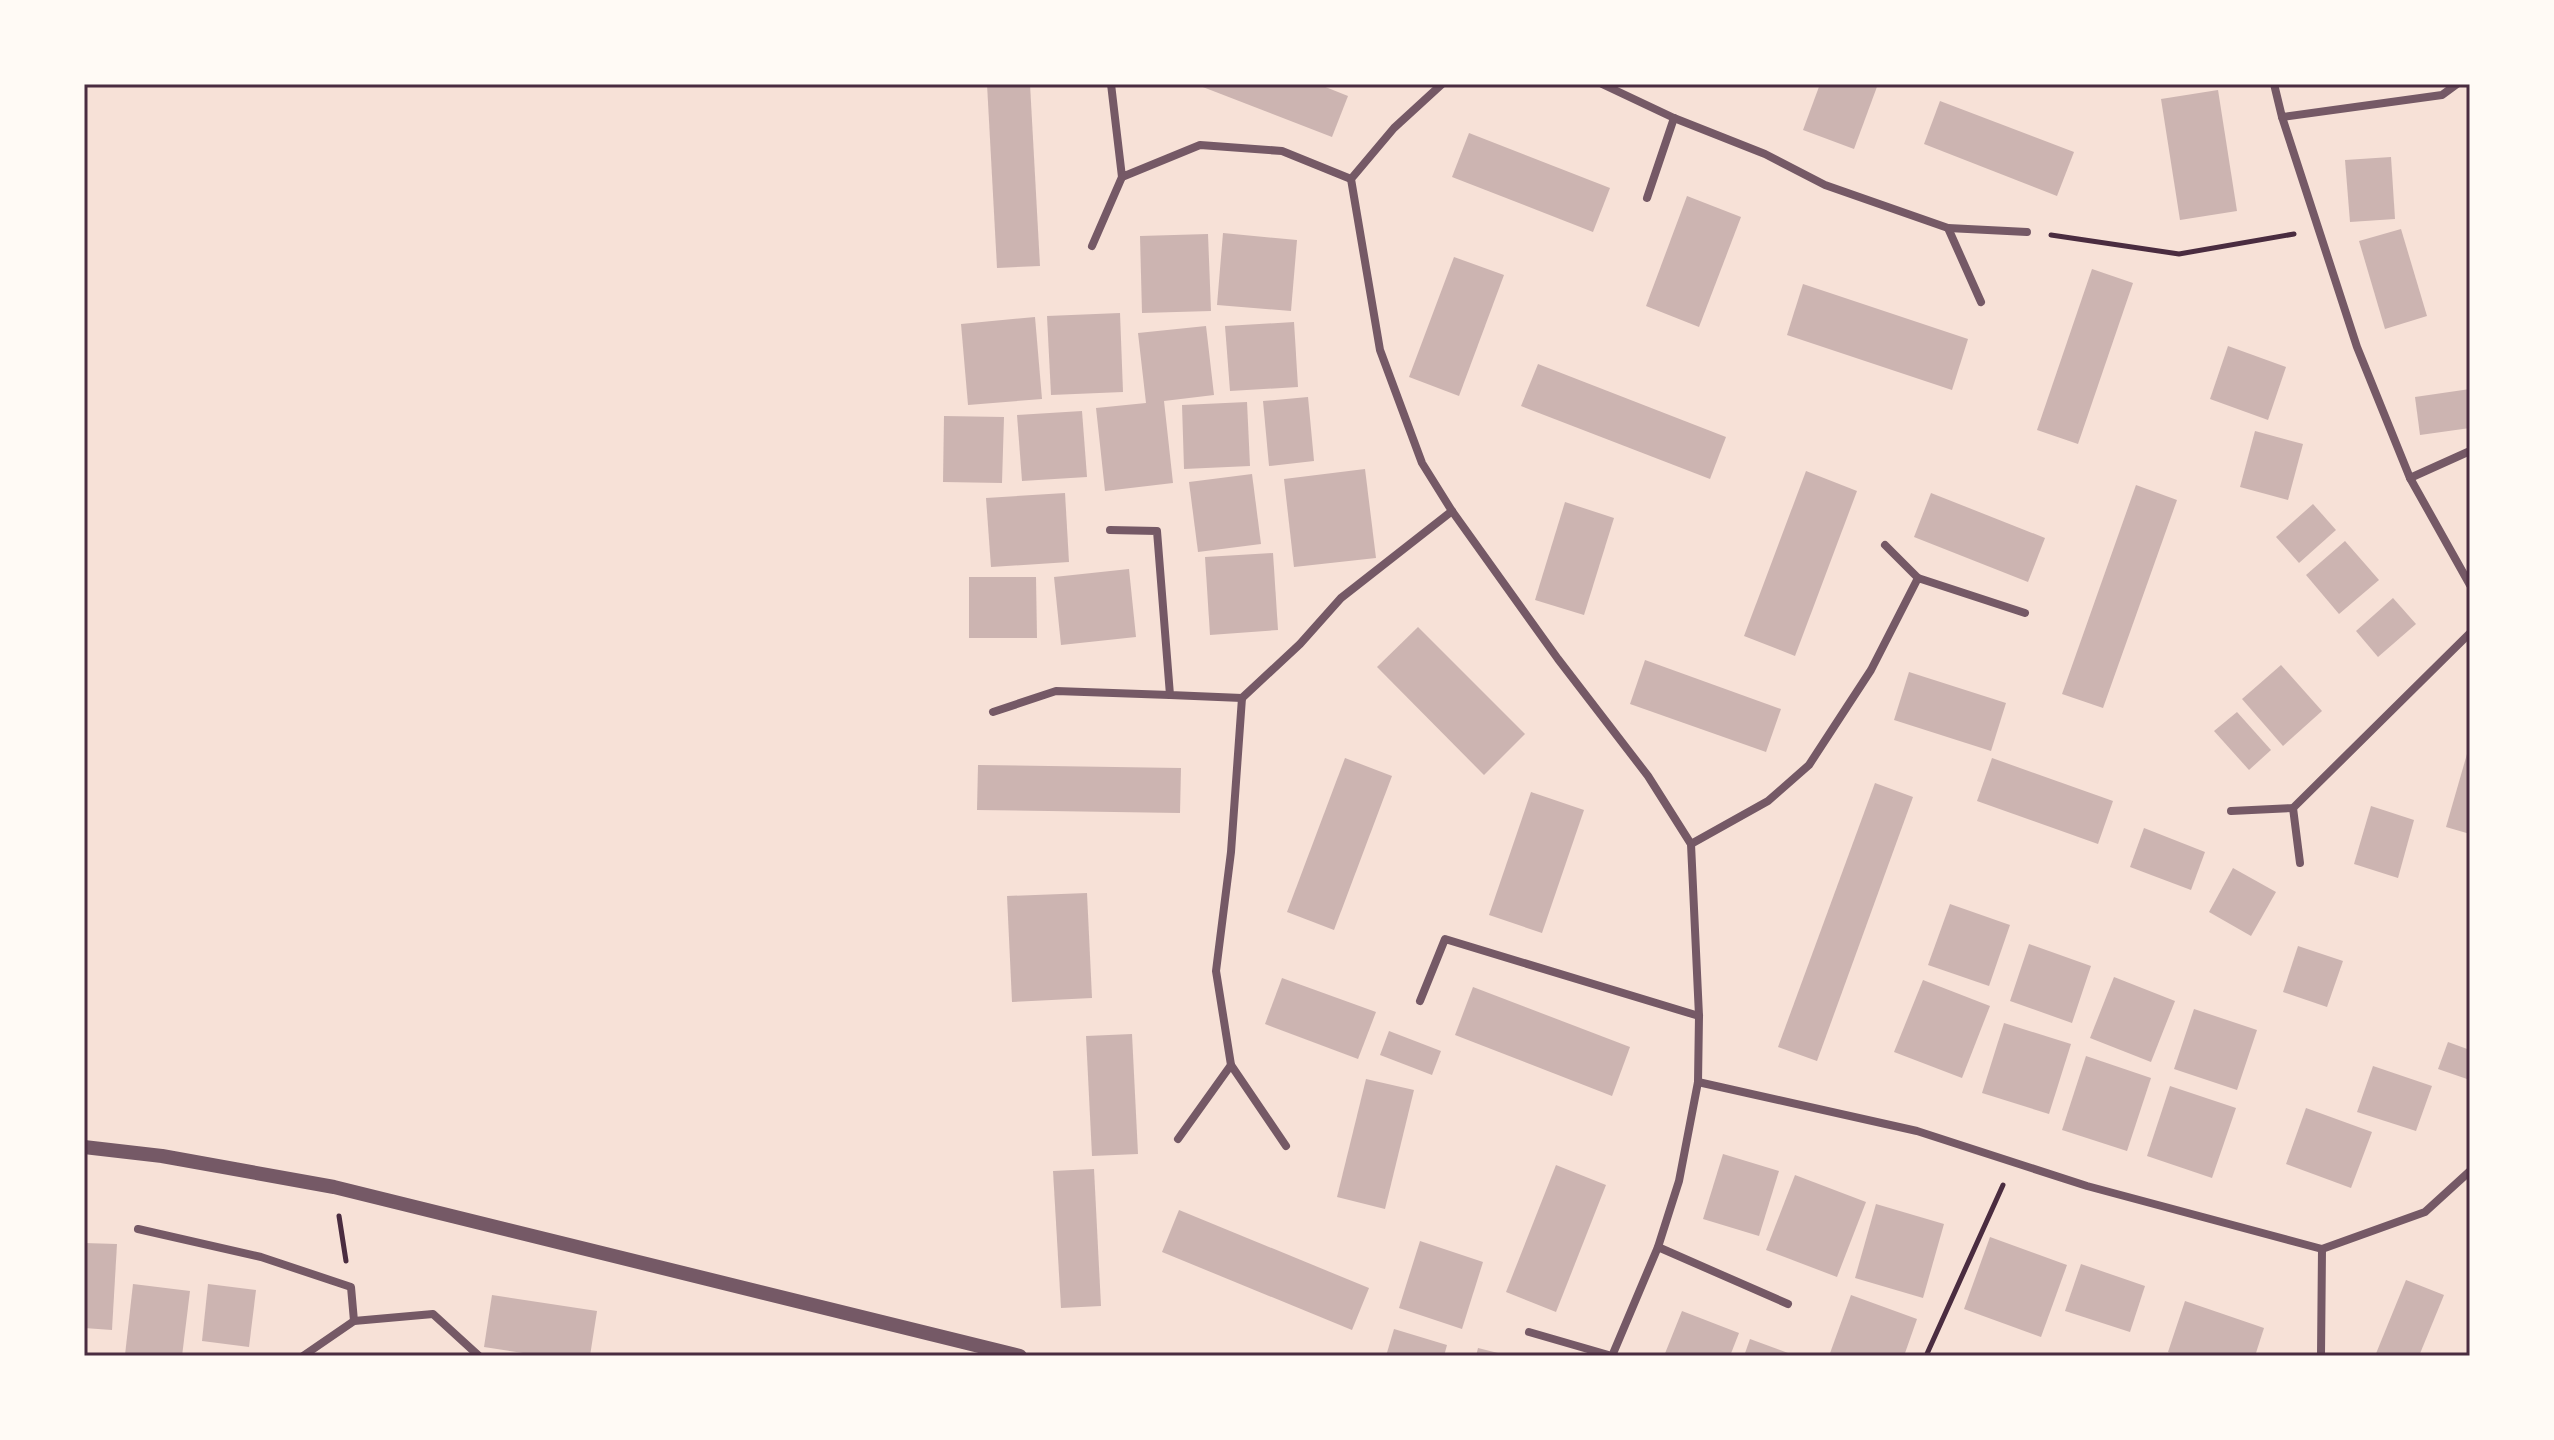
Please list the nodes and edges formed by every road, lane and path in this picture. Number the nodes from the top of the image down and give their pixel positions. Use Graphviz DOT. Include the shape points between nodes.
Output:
graph roads {
  1 [pos="1111,84"];
  2 [pos="1442,84"];
  3 [pos="1602,84"];
  4 [pos="2274,84"];
  5 [pos="2457,84"];
  6 [pos="2282,117"];
  7 [pos="1674,118"];
  8 [pos="1122,177"];
  9 [pos="1351,179"];
  10 [pos="1647,198"];
  11 [pos="1948,228"];
  12 [pos="2319,230"];
  13 [pos="2027,232"];
  14 [pos="1092,246"];
  15 [pos="1981,302"];
  16 [pos="2470,451"];
  17 [pos="2410,478"];
  18 [pos="1452,511"];
  19 [pos="1110,530"];
  20 [pos="1885,545"];
  21 [pos="1918,578"];
  22 [pos="2470,585"];
  23 [pos="2025,613"];
  24 [pos="2470,633"];
  25 [pos="1170,695"];
  26 [pos="1242,698"];
  27 [pos="993,712"];
  28 [pos="2293,808"];
  29 [pos="2231,811"];
  30 [pos="1691,844"];
  31 [pos="2300,863"];
  32 [pos="1420,1001"];
  33 [pos="1699,1016"];
  34 [pos="1231,1065"];
  35 [pos="1698,1082"];
  36 [pos="1178,1139"];
  37 [pos="1286,1146"];
  38 [pos="84,1147"];
  39 [pos="2013,1162"];
  40 [pos="2470,1171"];
  41 [pos="334,1187"];
  42 [pos="138,1229"];
  43 [pos="1658,1247"];
  44 [pos="2322,1249"];
  45 [pos="351,1287"];
  46 [pos="1788,1304"];
  47 [pos="354,1321"];
  48 [pos="1529,1332"];
  49 [pos="303,1356"];
  50 [pos="479,1356"];
  51 [pos="1020,1356"];
  52 [pos="1612,1356"];
  53 [pos="1926,1356"];
  54 [pos="2321,1356"];
  1 -- 8 [label="street"];
  2 -- 9 [label="street" via="1394,128"];
  3 -- 7 [label="street"];
  4 -- 6 [label="street"];
  5 -- 6 [label="street" via="2442,95"];
  6 -- 12 [label="street"];
  7 -- 10 [label="street"];
  7 -- 11 [label="street" via="1765,154 1825,185"];
  8 -- 9 [label="street" via="1200,145 1282,151"];
  8 -- 14 [label="street"];
  9 -- 18 [label="street" via="1380,350 1422,463"];
  11 -- 13 [label="street"];
  11 -- 15 [label="street"];
  12 -- 13 [label="path" via="2179,254"];
  12 -- 17 [label="street" via="2357,347"];
  16 -- 17 [label="street"];
  17 -- 22 [label="street"];
  18 -- 26 [label="street" via="1341,598"];
  18 -- 30 [label="street" via="1648,776"];
  19 -- 25 [label="street" via="1157,531"];
  20 -- 21 [label="street"];
  21 -- 23 [label="street"];
  21 -- 30 [label="street" via="1871,670 1809,765 1768,801"];
  24 -- 28 [label="street"];
  25 -- 26 [label="street"];
  25 -- 27 [label="street" via="1056,691"];
  26 -- 34 [label="street" via="1216,971"];
  28 -- 29 [label="street"];
  28 -- 31 [label="street"];
  30 -- 33 [label="street"];
  32 -- 33 [label="street" via="1445,939"];
  33 -- 35 [label="street"];
  34 -- 36 [label="street"];
  34 -- 37 [label="street"];
  35 -- 39 [label="street" via="1917,1131"];
  35 -- 43 [label="street" via="1679,1181"];
  38 -- 41 [label="street"];
  39 -- 44 [label="street"];
  39 -- 53 [label="path"];
  40 -- 44 [label="street" via="2425,1212"];
  41 -- 45 [label="path"];
  41 -- 51 [label="street"];
  42 -- 45 [label="street" via="261,1257"];
  43 -- 46 [label="street"];
  43 -- 52 [label="street"];
  44 -- 54 [label="street"];
  45 -- 47 [label="street"];
  47 -- 49 [label="street"];
  47 -- 50 [label="street" via="433,1314"];
  48 -- 52 [label="street"];
}
